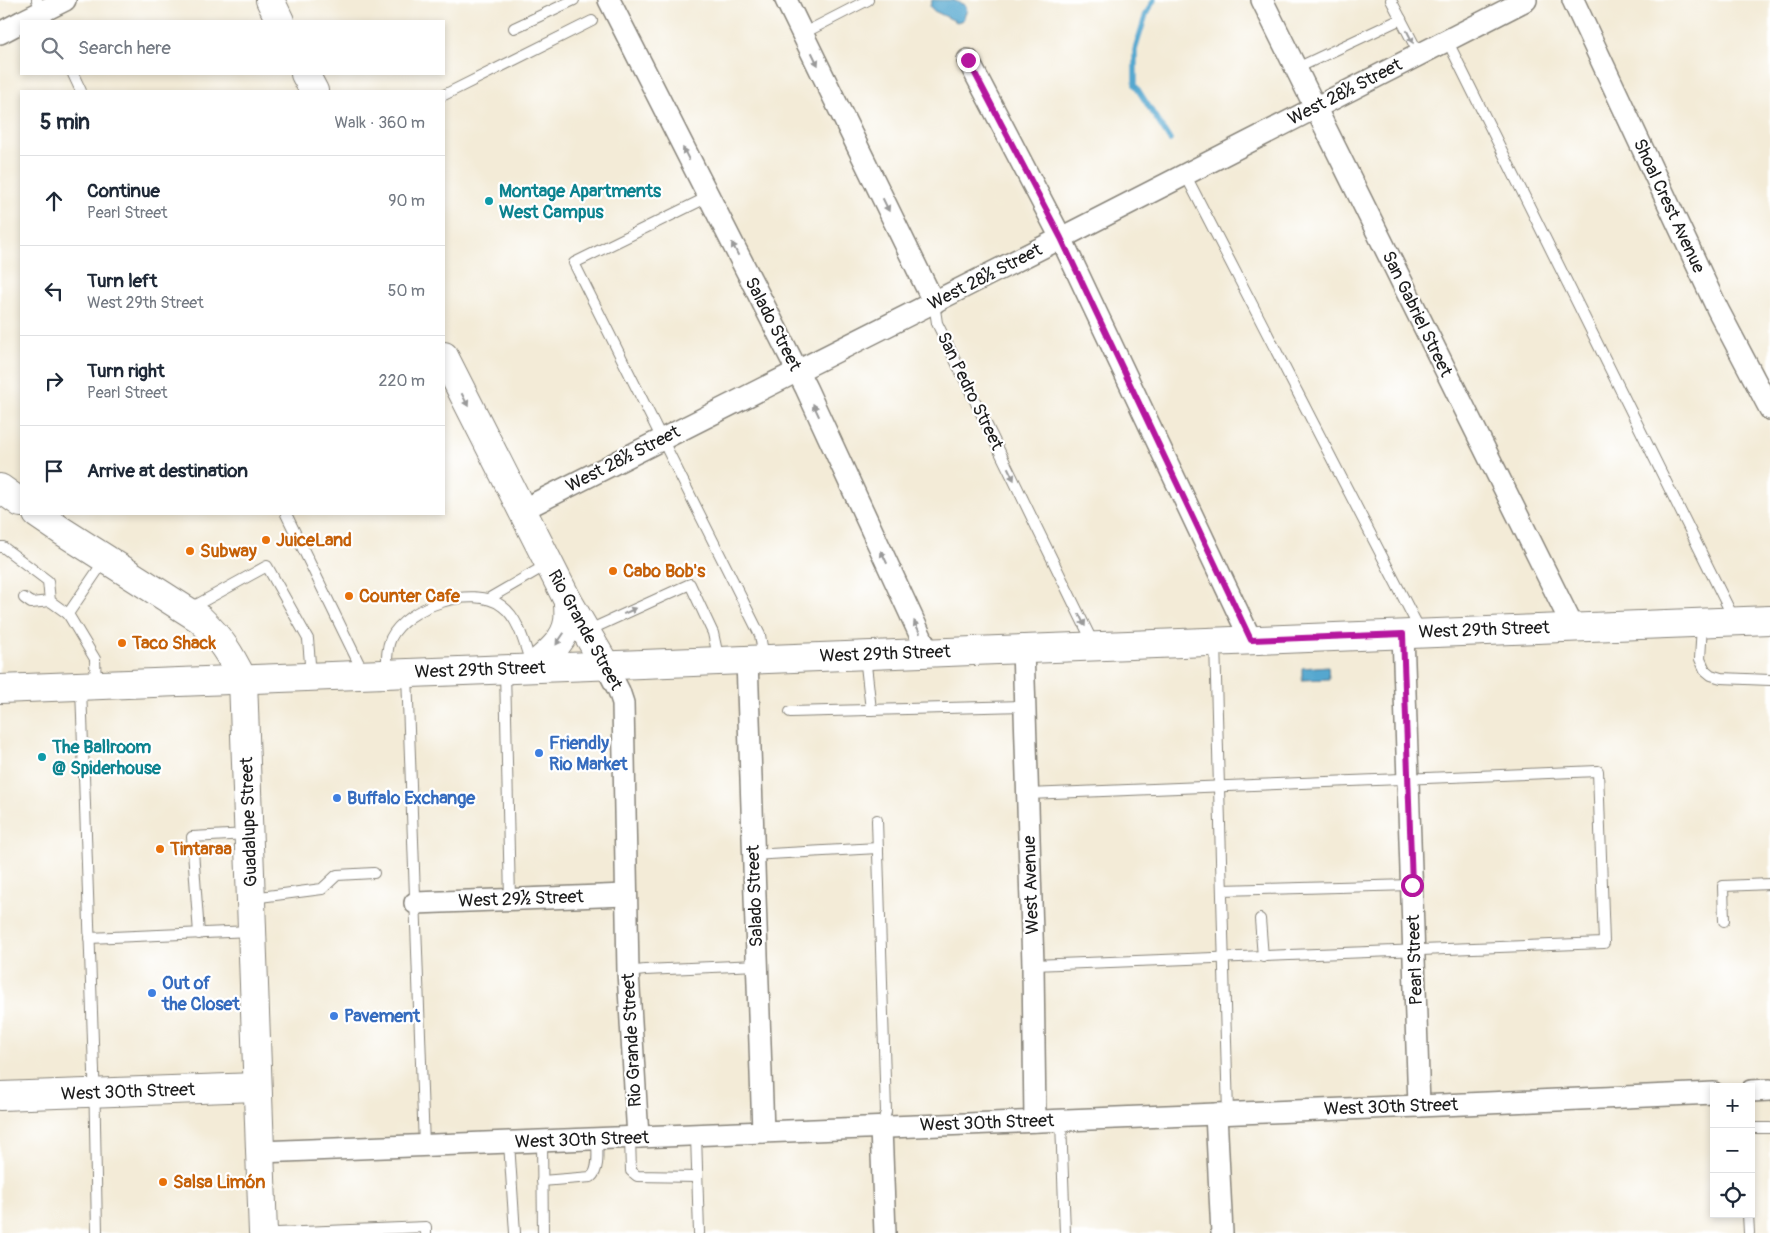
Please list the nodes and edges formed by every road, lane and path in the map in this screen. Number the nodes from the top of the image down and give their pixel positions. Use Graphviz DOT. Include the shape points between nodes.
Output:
graph roads {
  1 [pos="65,0"];
  2 [pos="270,0"];
  3 [pos="574,0"];
  4 [pos="608,0"];
  5 [pos="786,0"];
  6 [pos="868,0"];
  7 [pos="1262,0"];
  8 [pos="1391,0"];
  9 [pos="1526,0"];
  10 [pos="1573,0"];
  11 [pos="42,11"];
  12 [pos="1401,19"];
  13 [pos="26,20"];
  14 [pos="280,20"];
  15 [pos="592,21"];
  16 [pos="20,23"];
  17 [pos="514,28"];
  18 [pos="0,33"];
  19 [pos="802,34"];
  20 [pos="1447,40"];
  21 [pos="1419,54"];
  22 [pos="968,60"];
  23 [pos="1295,69"];
  24 [pos="73,75"];
  25 [pos="306,75"];
  26 [pos="81,90"];
  27 [pos="313,90"];
  28 [pos="445,94"];
  29 [pos="1314,108"];
  30 [pos="1185,174"];
  31 [pos="708,197"];
  32 [pos="1061,238"];
  33 [pos="934,302"];
  34 [pos="445,358"];
  35 [pos="797,370"];
  36 [pos="1770,409"];
  37 [pos="662,438"];
  38 [pos="0,487"];
  39 [pos="20,502"];
  40 [pos="522,510"];
  41 [pos="39,515"];
  42 [pos="287,515"];
  43 [pos="0,547"];
  44 [pos="105,559"];
  45 [pos="549,564"];
  46 [pos="24,598"];
  47 [pos="488,599"];
  48 [pos="50,601"];
  49 [pos="568,601"];
  50 [pos="187,610"];
  51 [pos="68,614"];
  52 [pos="1734,620"];
  53 [pos="1770,620"];
  54 [pos="1702,622"];
  55 [pos="1573,627"];
  56 [pos="586,631"];
  57 [pos="1412,633"];
  58 [pos="1251,640"];
  59 [pos="1215,641"];
  60 [pos="1094,646"];
  61 [pos="1023,649"];
  62 [pos="928,652"];
  63 [pos="865,655"];
  64 [pos="755,659"];
  65 [pos="719,661"];
  66 [pos="606,666"];
  67 [pos="532,668"];
  68 [pos="505,669"];
  69 [pos="386,674"];
  70 [pos="312,677"];
  71 [pos="243,680"];
  72 [pos="1770,680"];
  73 [pos="88,686"];
  74 [pos="0,689"];
  75 [pos="1024,706"];
  76 [pos="870,710"];
  77 [pos="790,712"];
  78 [pos="1408,779"];
  79 [pos="1220,786"];
  80 [pos="1028,794"];
  81 [pos="877,820"];
  82 [pos="249,834"];
  83 [pos="878,848"];
  84 [pos="753,855"];
  85 [pos="374,873"];
  86 [pos="1770,884"];
  87 [pos="1412,885"];
  88 [pos="1222,890"];
  89 [pos="626,895"];
  90 [pos="251,898"];
  91 [pos="510,900"];
  92 [pos="415,903"];
  93 [pos="1260,919"];
  94 [pos="1724,921"];
  95 [pos="252,931"];
  96 [pos="200,934"];
  97 [pos="89,938"];
  98 [pos="1414,951"];
  99 [pos="1262,957"];
  100 [pos="1224,958"];
  101 [pos="757,965"];
  102 [pos="1034,965"];
  103 [pos="628,972"];
  104 [pos="257,1087"];
  105 [pos="1770,1090"];
  106 [pos="1755,1091"];
  107 [pos="95,1093"];
  108 [pos="1710,1093"];
  109 [pos="0,1096"];
  110 [pos="1419,1106"];
  111 [pos="1222,1114"];
  112 [pos="1061,1120"];
  113 [pos="1036,1121"];
  114 [pos="881,1128"];
  115 [pos="1755,1128"];
  116 [pos="1770,1128"];
  117 [pos="763,1132"];
  118 [pos="696,1135"];
  119 [pos="634,1137"];
  120 [pos="597,1139"];
  121 [pos="542,1141"];
  122 [pos="509,1143"];
  123 [pos="424,1146"];
  124 [pos="260,1152"];
  125 [pos="697,1176"];
  126 [pos="542,1181"];
  127 [pos="1748,1218"];
  128 [pos="97,1233"];
  129 [pos="263,1233"];
  130 [pos="277,1233"];
  131 [pos="426,1233"];
  132 [pos="515,1233"];
  133 [pos="543,1233"];
  134 [pos="699,1233"];
  135 [pos="885,1233"];
  136 [pos="1065,1233"];
  137 [pos="1222,1233"];
  138 [pos="1749,1233"];
  1 -- 11 [label="street"];
  2 -- 14 [label="street"];
  3 -- 17 [label="lane"];
  31 -- 4 [label="street, Salado Street, one-way"];
  5 -- 19 [label="street, San Pedro Street"];
  6 -- 19 [label="lane"];
  7 -- 23 [label="street, San Gabriel Street"];
  8 -- 12 [label="lane"];
  9 -- 20 [label="street, West 28½ Street"];
  10 -- 36 [label="street, Shoal Crest Avenue" via="1718,310"];
  11 -- 13 [label="street"];
  12 -- 21 [label="lane, one-way"];
  12 -- 23 [label="lane"];
  15 -- 28 [label="lane"];
  16 -- 18 [label="street"];
  19 -- 33 [label="street, San Pedro Street, one-way"];
  20 -- 21 [label="street, West 28½ Street"];
  20 -- 52 [label="lane"];
  21 -- 29 [label="street, West 28½ Street"];
  22 -- 32 [label="street"];
  23 -- 29 [label="street, San Gabriel Street"];
  24 -- 26 [label="lane"];
  25 -- 27 [label="street"];
  29 -- 30 [label="street, West 28½ Street"];
  29 -- 55 [label="street, San Gabriel Street"];
  30 -- 32 [label="street, West 28½ Street"];
  30 -- 57 [label="lane"];
  35 -- 31 [label="street, Salado Street, one-way"];
  31 -- 37 [label="lane" via="574,263"];
  32 -- 33 [label="street, West 28½ Street"];
  32 -- 58 [label="street"];
  33 -- 35 [label="street, West 28½ Street"];
  33 -- 60 [label="lane, San Pedro Street, one-way" via="937,323"];
  34 -- 40 [label="street, Rio Grande Street, one-way"];
  35 -- 37 [label="street, West 28½ Street"];
  62 -- 35 [label="street, Salado Street, one-way"];
  37 -- 40 [label="street, West 28½ Street"];
  37 -- 64 [label="lane" via="760,634"];
  38 -- 39 [label="street"];
  40 -- 45 [label="street, Rio Grande Street"];
  41 -- 44 [label="street, Guadalupe Street"];
  42 -- 69 [label="lane"];
  43 -- 48 [label="lane" via="48,581"];
  44 -- 50 [label="street, Guadalupe Street"];
  44 -- 51 [label="lane"];
  45 -- 47 [label="lane"];
  45 -- 49 [label="street, Rio Grande Street"];
  46 -- 48 [label="lane" via="32,603"];
  47 -- 67 [label="lane" via="502,606 512,617"];
  47 -- 69 [label="lane" via="470,596 445,601 410,618 392,636"];
  48 -- 51 [label="lane"];
  49 -- 56 [label="street, Rio Grande Street"];
  49 -- 67 [label="street, one-way" via="564,635"];
  50 -- 70 [label="lane" via="267,566 308,639"];
  50 -- 71 [label="street, Guadalupe Street" via="218,636"];
  51 -- 73 [label="lane" via="96,659"];
  52 -- 53 [label="street, West 29th Street"];
  52 -- 54 [label="street, West 29th Street"];
  54 -- 55 [label="street, West 29th Street"];
  54 -- 72 [label="lane" via="1700,659 1705,670 1721,678"];
  55 -- 57 [label="street, West 29th Street"];
  56 -- 65 [label="lane, one-way" via="690,584 713,633"];
  56 -- 66 [label="street, Rio Grande Street"];
  57 -- 58 [label="street, West 29th Street"];
  57 -- 78 [label="street, Pearl Street"];
  58 -- 59 [label="street, West 29th Street"];
  59 -- 60 [label="street, West 29th Street"];
  59 -- 79 [label="lane"];
  60 -- 61 [label="street, West 29th Street"];
  61 -- 62 [label="street, West 29th Street"];
  61 -- 75 [label="street, West Avenue"];
  62 -- 63 [label="street, West 29th Street"];
  63 -- 64 [label="street, West 29th Street"];
  63 -- 76 [label="lane"];
  64 -- 65 [label="street, West 29th Street"];
  64 -- 84 [label="street, Salado Street"];
  65 -- 66 [label="street, West 29th Street"];
  66 -- 67 [label="street, West 29th Street"];
  66 -- 89 [label="street, Rio Grande Street" via="624,703"];
  67 -- 68 [label="street, West 29th Street"];
  68 -- 69 [label="street, West 29th Street"];
  68 -- 91 [label="lane"];
  69 -- 70 [label="street, West 29th Street"];
  69 -- 92 [label="lane"];
  70 -- 71 [label="street, West 29th Street"];
  71 -- 73 [label="street, West 29th Street"];
  71 -- 82 [label="street, Guadalupe Street"];
  73 -- 74 [label="street, West 29th Street"];
  73 -- 97 [label="lane"];
  75 -- 76 [label="lane"];
  75 -- 80 [label="street, West Avenue"];
  76 -- 77 [label="lane"];
  78 -- 79 [label="lane"];
  78 -- 87 [label="street, Pearl Street"];
  78 -- 98 [label="lane" via="1598,771 1604,943"];
  79 -- 80 [label="lane"];
  79 -- 88 [label="lane"];
  80 -- 102 [label="street, West Avenue"];
  81 -- 83 [label="lane"];
  82 -- 90 [label="street, Guadalupe Street"];
  82 -- 96 [label="lane" via="192,837"];
  83 -- 84 [label="lane"];
  83 -- 114 [label="lane" via="886,1112"];
  84 -- 101 [label="street, Salado Street"];
  85 -- 90 [label="lane" via="337,875 322,889"];
  86 -- 94 [label="lane" via="1723,886"];
  87 -- 88 [label="lane"];
  87 -- 98 [label="street, Pearl Street"];
  88 -- 100 [label="lane"];
  89 -- 91 [label="street, West 29½ Street"];
  89 -- 103 [label="street, Rio Grande Street"];
  90 -- 95 [label="street, Guadalupe Street"];
  91 -- 92 [label="street, West 29½ Street"];
  92 -- 123 [label="lane"];
  93 -- 99 [label="lane"];
  95 -- 96 [label="lane"];
  95 -- 104 [label="street, Guadalupe Street"];
  96 -- 97 [label="lane"];
  97 -- 107 [label="lane"];
  98 -- 99 [label="lane"];
  98 -- 110 [label="street, Pearl Street"];
  99 -- 100 [label="lane"];
  100 -- 102 [label="lane"];
  100 -- 111 [label="lane"];
  101 -- 103 [label="lane"];
  101 -- 117 [label="street, Salado Street"];
  102 -- 113 [label="street, West Avenue"];
  103 -- 119 [label="street, Rio Grande Street"];
  104 -- 107 [label="street, West 30th Street"];
  104 -- 124 [label="street, Guadalupe Street"];
  105 -- 106 [label="street"];
  107 -- 109 [label="street, West 30th Street"];
  107 -- 128 [label="lane"];
  108 -- 110 [label="street, West 30th Street"];
  110 -- 111 [label="street, West 30th Street"];
  111 -- 112 [label="street, West 30th Street"];
  111 -- 137 [label="street"];
  112 -- 113 [label="street, West 30th Street"];
  112 -- 136 [label="lane"];
  113 -- 114 [label="street, West 30th Street"];
  114 -- 117 [label="street, West 30th Street"];
  114 -- 135 [label="street"];
  115 -- 116 [label="lane"];
  117 -- 118 [label="street, West 30th Street"];
  118 -- 119 [label="street, West 30th Street"];
  118 -- 125 [label="lane"];
  119 -- 120 [label="street, West 30th Street"];
  119 -- 125 [label="lane" via="631,1171 634,1174"];
  120 -- 121 [label="street, West 30th Street"];
  120 -- 126 [label="lane" via="595,1174"];
  121 -- 122 [label="street, West 30th Street"];
  121 -- 126 [label="lane"];
  122 -- 123 [label="street, West 30th Street"];
  122 -- 132 [label="lane"];
  123 -- 124 [label="street, West 30th Street"];
  124 -- 129 [label="street, Guadalupe Street"];
  125 -- 134 [label="lane"];
  126 -- 133 [label="lane"];
  127 -- 138 [label="lane"];
  130 -- 131 [label="lane" via="426,1227"];
}
